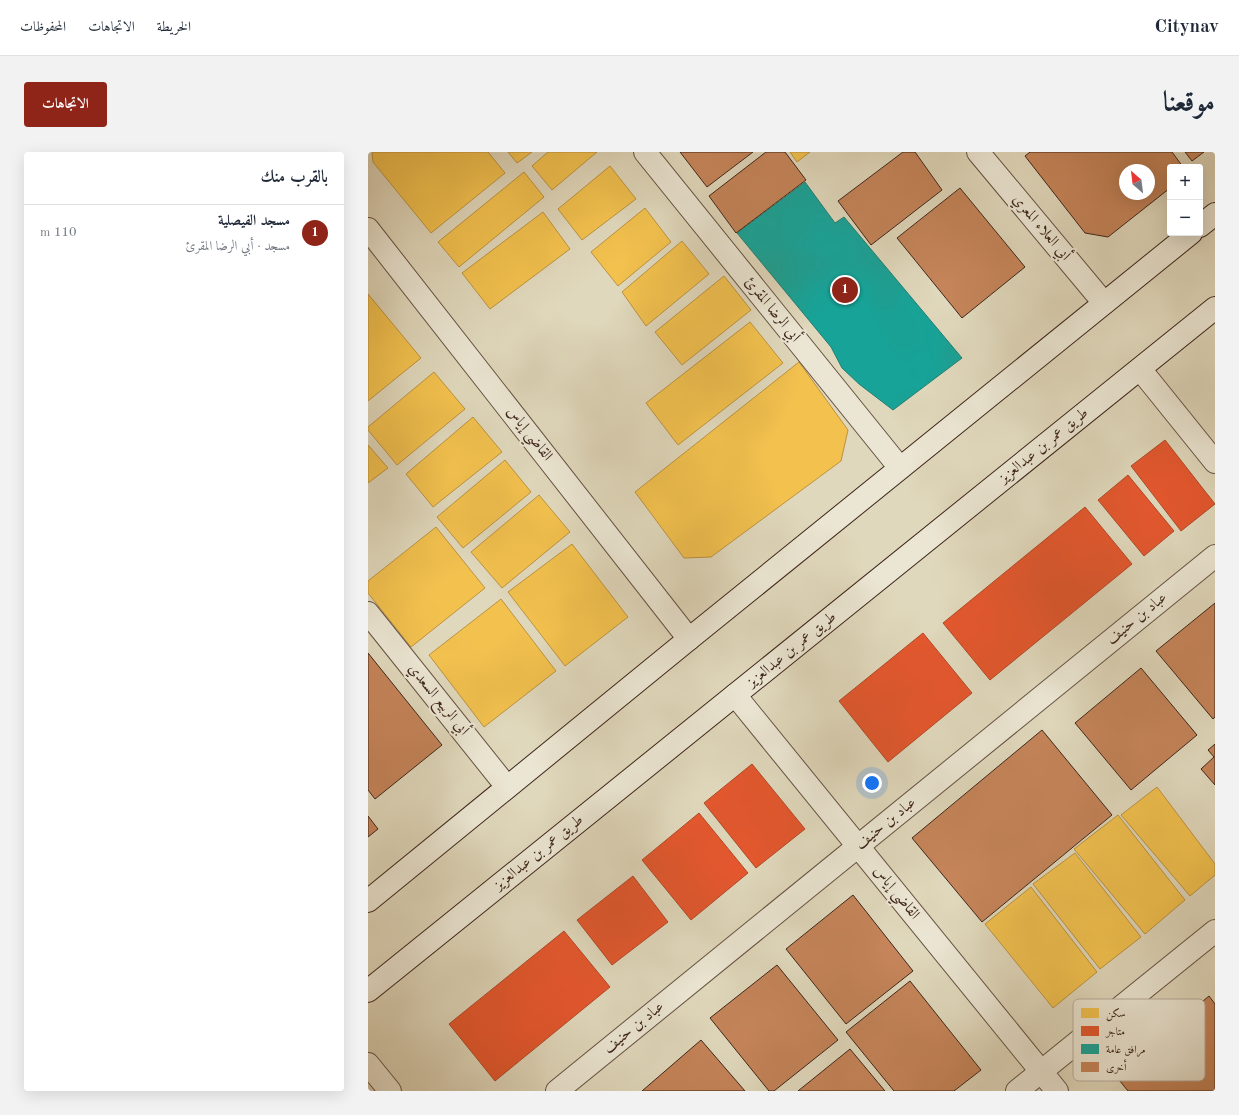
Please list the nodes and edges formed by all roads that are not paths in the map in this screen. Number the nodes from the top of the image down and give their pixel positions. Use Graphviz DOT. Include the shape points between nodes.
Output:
graph roads {
  1 [pos="645,152"];
  2 [pos="978,152"];
  3 [pos="1215,214"];
  4 [pos="1203,224"];
  5 [pos="368,229"];
  6 [pos="1187,236"];
  7 [pos="1104,304"];
  8 [pos="1215,308"];
  9 [pos="1140,369"];
  10 [pos="1215,462"];
  11 [pos="900,468"];
  12 [pos="1215,556"];
  13 [pos="368,613"];
  14 [pos="689,638"];
  15 [pos="735,695"];
  16 [pos="507,787"];
  17 [pos="858,846"];
  18 [pos="368,901"];
  19 [pos="1215,931"];
  20 [pos="368,991"];
  21 [pos="1131,999"];
  22 [pos="1073,1046"];
  23 [pos="368,1064"];
  24 [pos="1041,1072"];
  25 [pos="390,1091"];
  26 [pos="557,1091"];
  27 [pos="1017,1091"];
  28 [pos="1057,1091"];
  1 -- 11 [label="street, أبي الرضا المقرئ"];
  2 -- 7 [label="street, أبي العلاء المعري"];
  3 -- 4 [label="street"];
  5 -- 14 [label="street, القاضي إياس"];
  6 -- 7 [label="street"];
  7 -- 11 [label="street"];
  8 -- 9 [label="street, طريق عمر بن عبدالعزيز"];
  9 -- 10 [label="street"];
  9 -- 15 [label="street, طريق عمر بن عبدالعزيز"];
  11 -- 14 [label="street"];
  12 -- 17 [label="street, عباد بن حنيف"];
  13 -- 16 [label="street, أبي الربيع السعدي"];
  14 -- 16 [label="street"];
  15 -- 17 [label="street, القاضي إياس"];
  15 -- 20 [label="street, طريق عمر بن عبدالعزيز"];
  16 -- 18 [label="street"];
  17 -- 24 [label="street, القاضي إياس"];
  17 -- 26 [label="street, عباد بن حنيف"];
  19 -- 21 [label="street"];
  22 -- 24 [label="street"];
  23 -- 25 [label="street"];
  24 -- 27 [label="street"];
  24 -- 28 [label="street, القاضي إياس"];
}
